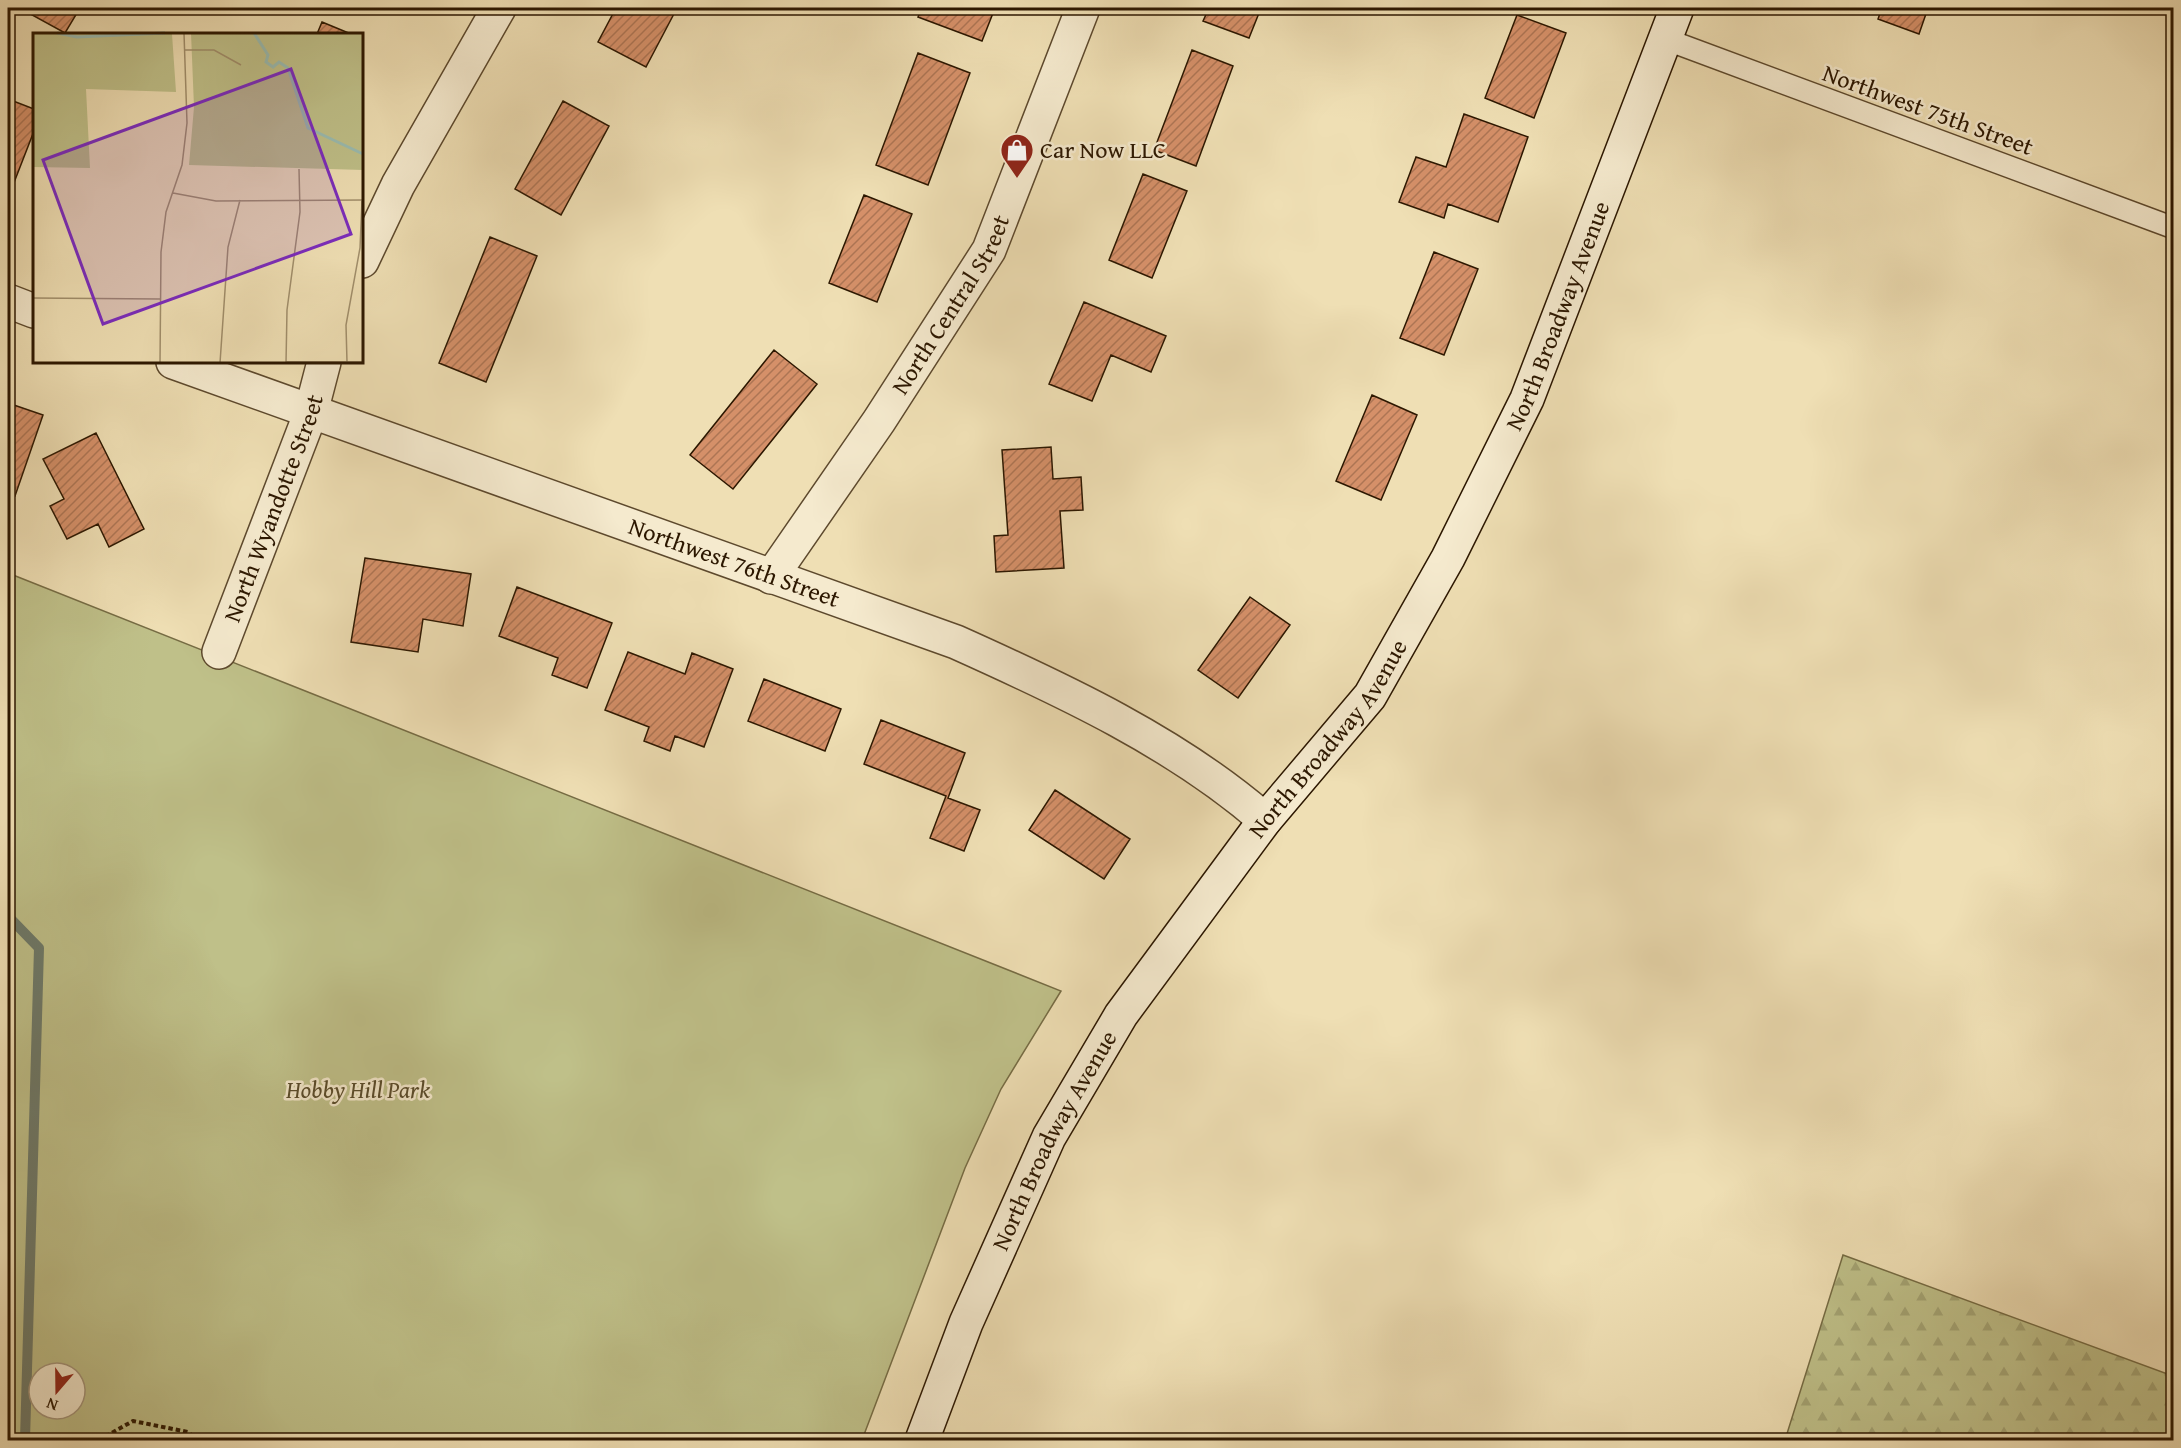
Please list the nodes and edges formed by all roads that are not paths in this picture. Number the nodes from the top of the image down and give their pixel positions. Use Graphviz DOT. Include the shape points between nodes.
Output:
graph roads {
  1 [pos="499,8"];
  2 [pos="1083,8"];
  3 [pos="1677,8"];
  4 [pos="1665,39"];
  5 [pos="2174,228"];
  6 [pos="363,259"];
  7 [pos="8,301"];
  8 [pos="33,310"];
  9 [pos="176,363"];
  10 [pos="324,363"];
  11 [pos="311,412"];
  12 [pos="771,577"];
  13 [pos="219,652"];
  14 [pos="1265,820"];
  15 [pos="922,1440"];
  1 -- 6 [label="street" via="398,185"];
  2 -- 12 [label="street, North Central Street" via="989,250 879,421"];
  3 -- 4 [label="street, North Broadway Avenue"];
  4 -- 5 [label="lane, Northwest 75th Street"];
  4 -- 14 [label="street, North Broadway Avenue" via="1527,399 1448,558 1370,696"];
  7 -- 8 [label="street"];
  9 -- 11 [label="street, Northwest 76th Street"];
  10 -- 11 [label="street, North Wyandotte Street"];
  11 -- 12 [label="street, Northwest 76th Street"];
  11 -- 13 [label="street, North Wyandotte Street"];
  12 -- 14 [label="street, Northwest 76th Street" via="956,642 1042,681 1177,754"];
  14 -- 15 [label="street, North Broadway Avenue" via="1121,1015 1050,1137 966,1323"];
}
